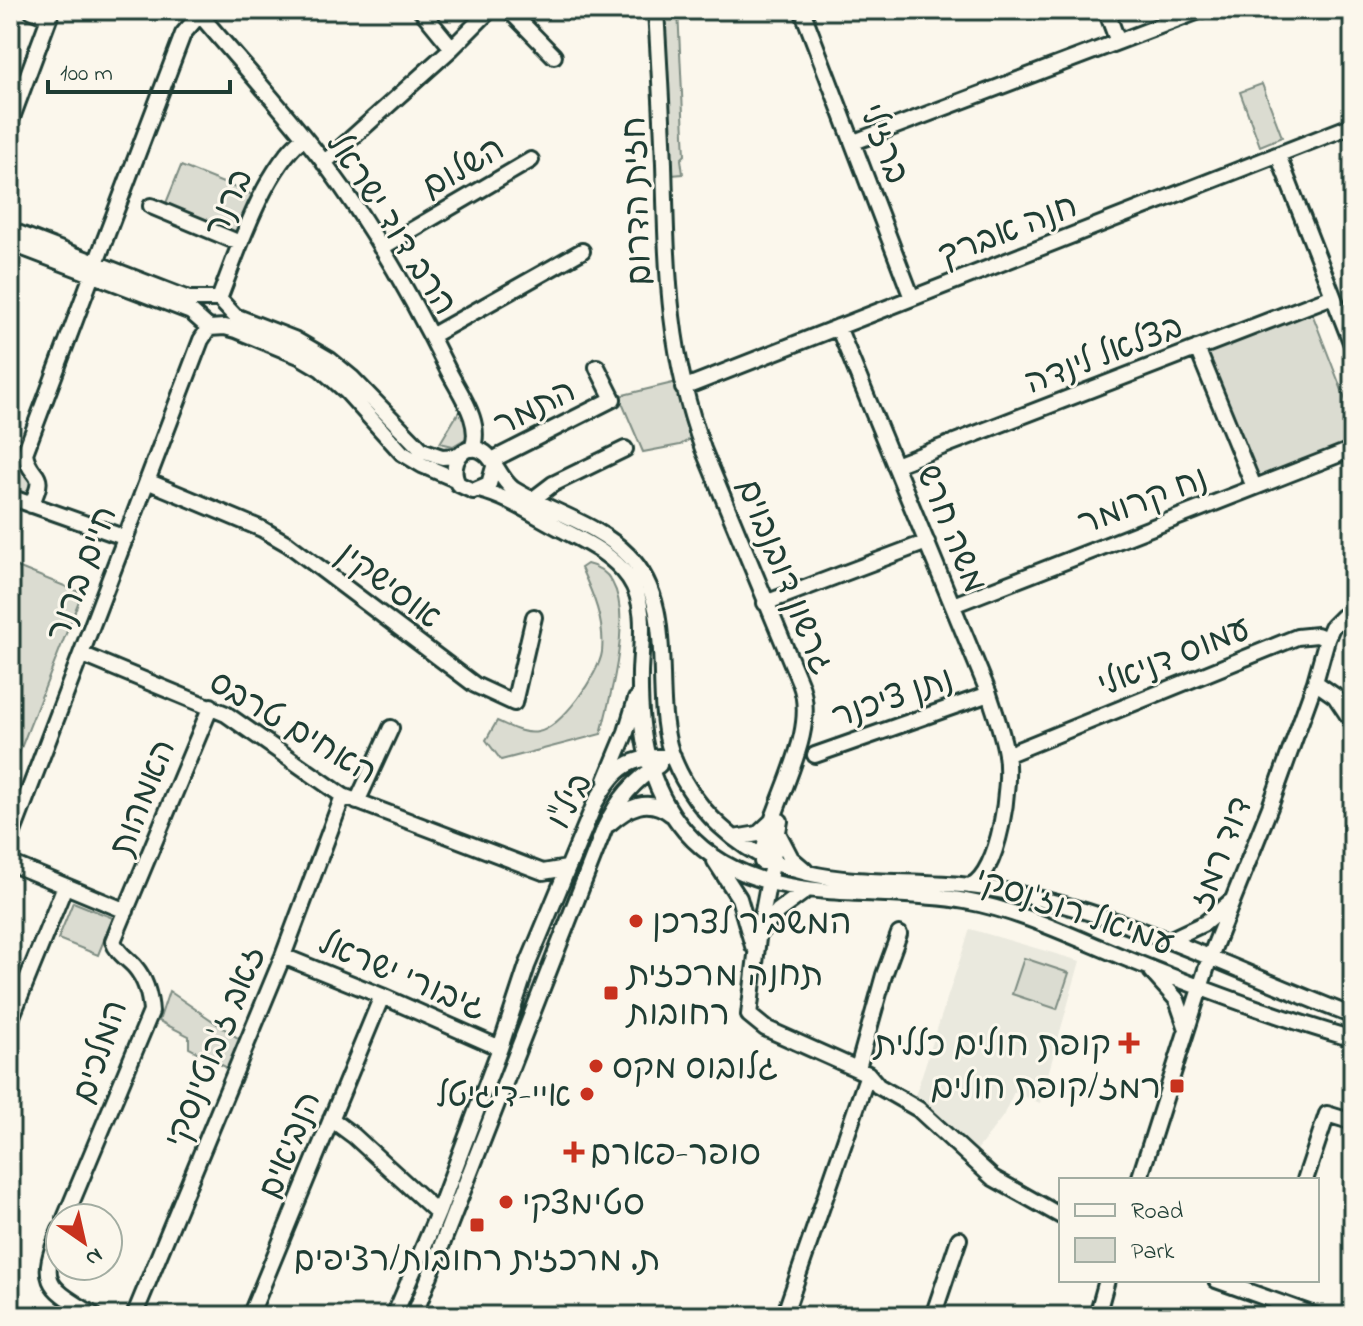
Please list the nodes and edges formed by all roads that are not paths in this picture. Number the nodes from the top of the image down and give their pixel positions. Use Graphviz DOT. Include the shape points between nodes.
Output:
graph roads {
  1 [pos="31,10"];
  2 [pos="421,10"];
  3 [pos="490,10"];
  4 [pos="509,10"];
  5 [pos="656,10"];
  6 [pos="802,10"];
  7 [pos="1106,10"];
  8 [pos="1202,10"];
  9 [pos="198,12"];
  10 [pos="50,14"];
  11 [pos="1118,42"];
  12 [pos="452,48"];
  13 [pos="554,56"];
  14 [pos="10,123"];
  15 [pos="1353,125"];
  16 [pos="303,138"];
  17 [pos="854,142"];
  18 [pos="1278,155"];
  19 [pos="531,160"];
  20 [pos="324,163"];
  21 [pos="151,206"];
  22 [pos="10,230"];
  23 [pos="10,243"];
  24 [pos="381,248"];
  25 [pos="238,250"];
  26 [pos="582,251"];
  27 [pos="94,269"];
  28 [pos="1333,296"];
  29 [pos="912,298"];
  30 [pos="218,304"];
  31 [pos="209,325"];
  32 [pos="838,327"];
  33 [pos="431,336"];
  34 [pos="1353,347"];
  35 [pos="1197,348"];
  36 [pos="597,367"];
  37 [pos="683,388"];
  38 [pos="625,449"];
  39 [pos="1353,449"];
  40 [pos="465,453"];
  41 [pos="493,464"];
  42 [pos="895,465"];
  43 [pos="455,479"];
  44 [pos="147,481"];
  45 [pos="1254,487"];
  46 [pos="479,490"];
  47 [pos="10,497"];
  48 [pos="532,500"];
  49 [pos="31,505"];
  50 [pos="126,538"];
  51 [pos="927,542"];
  52 [pos="765,603"];
  53 [pos="953,605"];
  54 [pos="1353,611"];
  55 [pos="534,617"];
  56 [pos="1327,639"];
  57 [pos="81,654"];
  58 [pos="640,679"];
  59 [pos="1315,682"];
  60 [pos="989,694"];
  61 [pos="211,706"];
  62 [pos="1353,723"];
  63 [pos="391,728"];
  64 [pos="815,755"];
  65 [pos="1006,755"];
  66 [pos="673,756"];
  67 [pos="648,764"];
  68 [pos="598,798"];
  69 [pos="350,799"];
  70 [pos="676,819"];
  71 [pos="605,827"];
  72 [pos="775,827"];
  73 [pos="734,838"];
  74 [pos="10,840"];
  75 [pos="712,856"];
  76 [pos="768,859"];
  77 [pos="10,863"];
  78 [pos="991,864"];
  79 [pos="567,868"];
  80 [pos="824,877"];
  81 [pos="768,883"];
  82 [pos="65,886"];
  83 [pos="970,886"];
  84 [pos="809,889"];
  85 [pos="1004,891"];
  86 [pos="1233,899"];
  87 [pos="126,911"];
  88 [pos="899,934"];
  89 [pos="758,938"];
  90 [pos="1169,940"];
  91 [pos="283,956"];
  92 [pos="1210,957"];
  93 [pos="754,963"];
  94 [pos="1149,967"];
  95 [pos="1201,988"];
  96 [pos="382,996"];
  97 [pos="1353,1016"];
  98 [pos="10,1021"];
  99 [pos="1187,1029"];
  100 [pos="1353,1039"];
  101 [pos="500,1048"];
  102 [pos="863,1071"];
  103 [pos="331,1119"];
  104 [pos="1353,1122"];
  105 [pos="1140,1178"];
  106 [pos="1306,1178"];
  107 [pos="72,1202"];
  108 [pos="438,1213"];
  109 [pos="1059,1215"];
  110 [pos="959,1239"];
  111 [pos="52,1282"];
  112 [pos="1106,1282"];
  113 [pos="1222,1282"];
  114 [pos="1269,1282"];
  115 [pos="1264,1297"];
  116 [pos="95,1316"];
  117 [pos="134,1316"];
  118 [pos="250,1316"];
  119 [pos="394,1316"];
  120 [pos="414,1316"];
  121 [pos="784,1316"];
  122 [pos="933,1316"];
  123 [pos="1097,1316"];
  124 [pos="1317,1316"];
  1 -- 10 [label="street"];
  2 -- 12 [label="street"];
  3 -- 12 [label="street"];
  4 -- 13 [label="street"];
  5 -- 37 [label="street, חזית הדרום" via="668,292"];
  6 -- 17 [label="street, ברזילי"];
  7 -- 11 [label="street"];
  8 -- 11 [label="street"];
  9 -- 16 [label="street, הרב דוד ישראל"];
  9 -- 27 [label="street" via="183,34"];
  10 -- 14 [label="street"];
  11 -- 17 [label="street"];
  12 -- 20 [label="street"];
  15 -- 18 [label="street, חנה אברך"];
  16 -- 20 [label="street, הרב דוד ישראל"];
  16 -- 25 [label="street, ברנר" via="275,169"];
  17 -- 29 [label="street, ברזילי"];
  18 -- 28 [label="street"];
  18 -- 29 [label="street, חנה אברך"];
  19 -- 24 [label="street, השלום"];
  20 -- 24 [label="street, הרב דוד ישראל"];
  21 -- 25 [label="street"];
  22 -- 27 [label="street"];
  23 -- 27 [label="street"];
  24 -- 33 [label="street, הרב דוד ישראל"];
  25 -- 30 [label="street, ברנר"];
  26 -- 33 [label="street"];
  27 -- 30 [label="street"];
  27 -- 31 [label="street"];
  27 -- 49 [label="street" via="25,453 40,480"];
  28 -- 34 [label="street"];
  28 -- 35 [label="street, בצלאל לינדה"];
  29 -- 32 [label="street, חנה אברך"];
  30 -- 31 [label="street" via="227,321"];
  30 -- 31 [label="street" via="198,308"];
  30 -- 40 [label="street" via="330,360 422,450 442,457"];
  31 -- 43 [label="street" via="236,330 310,362 333,378 402,453"];
  31 -- 44 [label="street, חיים ברנר"];
  32 -- 37 [label="street, חנה אברך"];
  32 -- 42 [label="street, משה חרש"];
  33 -- 40 [label="street, הרב דוד ישראל" via="473,420 476,437"];
  35 -- 42 [label="street, בצלאל לינדה"];
  35 -- 45 [label="street"];
  36 -- 41 [label="street, התמר" via="613,399"];
  37 -- 52 [label="street, גרשון דובנבוים"];
  38 -- 48 [label="street"];
  39 -- 45 [label="street, נח קרומר"];
  40 -- 41 [label="street" via="483,452"];
  40 -- 43 [label="street" via="453,467"];
  41 -- 46 [label="street" via="492,479"];
  41 -- 48 [label="street, עמיאל רוז'נסקי" via="507,484"];
  42 -- 51 [label="street, משה חרש"];
  43 -- 46 [label="street" via="462,487"];
  44 -- 50 [label="street, חיים ברנר"];
  44 -- 55 [label="street, אוסישקין" via="288,544 475,685 514,703"];
  45 -- 53 [label="street, נח קרומר"];
  46 -- 58 [label="street" via="594,547 627,576 641,610"];
  47 -- 49 [label="street"];
  48 -- 66 [label="street, עמיאל רוז'נסקי" via="612,541 643,574 657,612 663,712"];
  49 -- 50 [label="street"];
  50 -- 57 [label="street, חיים ברנר"];
  51 -- 52 [label="street"];
  51 -- 53 [label="street, משה חרש"];
  52 -- 72 [label="street, גרשון דובנבוים" via="805,701 802,735"];
  53 -- 60 [label="street, משה חרש"];
  54 -- 56 [label="street" via="1332,627"];
  56 -- 59 [label="street, דוד רמז"];
  56 -- 65 [label="street, עמוס דניאלי" via="1297,637"];
  57 -- 61 [label="street, האחים טרבס"];
  57 -- 74 [label="street, חיים ברנר"];
  58 -- 67 [label="street"];
  58 -- 68 [label="street" via="626,732"];
  59 -- 62 [label="street" via="1335,696"];
  59 -- 86 [label="street, דוד רמז"];
  60 -- 64 [label="street, נתן ציכנר"];
  60 -- 65 [label="street, משה חרש"];
  61 -- 69 [label="street, האחים טרבס"];
  61 -- 87 [label="street, האמהות"];
  63 -- 69 [label="street, זאב ז'בוטינסקי"];
  65 -- 78 [label="street, משה חרש" via="1001,823"];
  66 -- 67 [label="street"];
  66 -- 73 [label="street, עמיאל רוז'נסקי" via="701,805"];
  67 -- 68 [label="street, ביל\"ו" via="630,761"];
  67 -- 70 [label="street"];
  67 -- 71 [label="street, ביל\"ו"];
  68 -- 79 [label="street, ביל\"ו"];
  69 -- 79 [label="street, האחים טרבס" via="543,872"];
  69 -- 91 [label="street, זאב ז'בוטינסקי"];
  70 -- 71 [label="street" via="658,806 643,804"];
  70 -- 75 [label="street"];
  71 -- 120 [label="street, ביל\"ו"];
  72 -- 73 [label="street"];
  72 -- 76 [label="street, גרשון דובנבוים"];
  72 -- 80 [label="street" via="796,864"];
  73 -- 76 [label="street, עמיאל רוז'נסקי"];
  75 -- 81 [label="street, עמיאל רוז'נסקי"];
  75 -- 93 [label="street" via="739,898 750,927"];
  76 -- 80 [label="street, עמיאל רוז'נסקי"];
  76 -- 81 [label="street, גרשון דובנבוים"];
  77 -- 82 [label="street"];
  78 -- 83 [label="street"];
  78 -- 85 [label="street"];
  79 -- 101 [label="street, ביל\"ו"];
  80 -- 83 [label="street, עמיאל רוז'נסקי"];
  81 -- 84 [label="street, עמיאל רוז'נסקי"];
  81 -- 89 [label="street, גרשון דובנבוים"];
  82 -- 87 [label="street"];
  82 -- 98 [label="street"];
  83 -- 85 [label="street, עמיאל רוז'נסקי"];
  84 -- 89 [label="street" via="778,911"];
  84 -- 94 [label="street, עמיאל רוז'נסקי" via="941,898 996,908"];
  85 -- 90 [label="street, עמיאל רוז'נסקי"];
  86 -- 90 [label="street" via="1205,923"];
  86 -- 92 [label="street, דוד רמז"];
  87 -- 107 [label="street, המלכים" via="113,941 142,977 151,1012"];
  88 -- 102 [label="street" via="884,975"];
  89 -- 93 [label="street, גרשון דובנבוים"];
  90 -- 92 [label="street, עמיאל רוז'נסקי"];
  91 -- 96 [label="street, גיבורי ישראל"];
  91 -- 117 [label="street, זאב ז'בוטינסקי"];
  92 -- 95 [label="street, דוד רמז"];
  92 -- 97 [label="street, עמיאל רוז'נסקי"];
  93 -- 102 [label="street" via="749,1015 765,1028"];
  94 -- 95 [label="street, עמיאל רוז'נסקי"];
  94 -- 99 [label="street" via="1177,1000"];
  95 -- 99 [label="street, דוד רמז"];
  95 -- 100 [label="street, עמיאל רוז'נסקי"];
  96 -- 101 [label="street, גיבורי ישראל"];
  96 -- 103 [label="street, הנביאים"];
  99 -- 105 [label="street, דוד רמז"];
  101 -- 108 [label="street, ביל\"ו"];
  102 -- 109 [label="street" via="918,1109 993,1178"];
  102 -- 121 [label="street"];
  103 -- 108 [label="street"];
  103 -- 118 [label="street, הנביאים"];
  104 -- 106 [label="street" via="1327,1114"];
  108 -- 119 [label="street, ביל\"ו"];
  110 -- 122 [label="street"];
  111 -- 116 [label="street" via="60,1294"];
  112 -- 123 [label="street"];
  113 -- 115 [label="street"];
  114 -- 115 [label="street"];
  115 -- 124 [label="street"];
}
